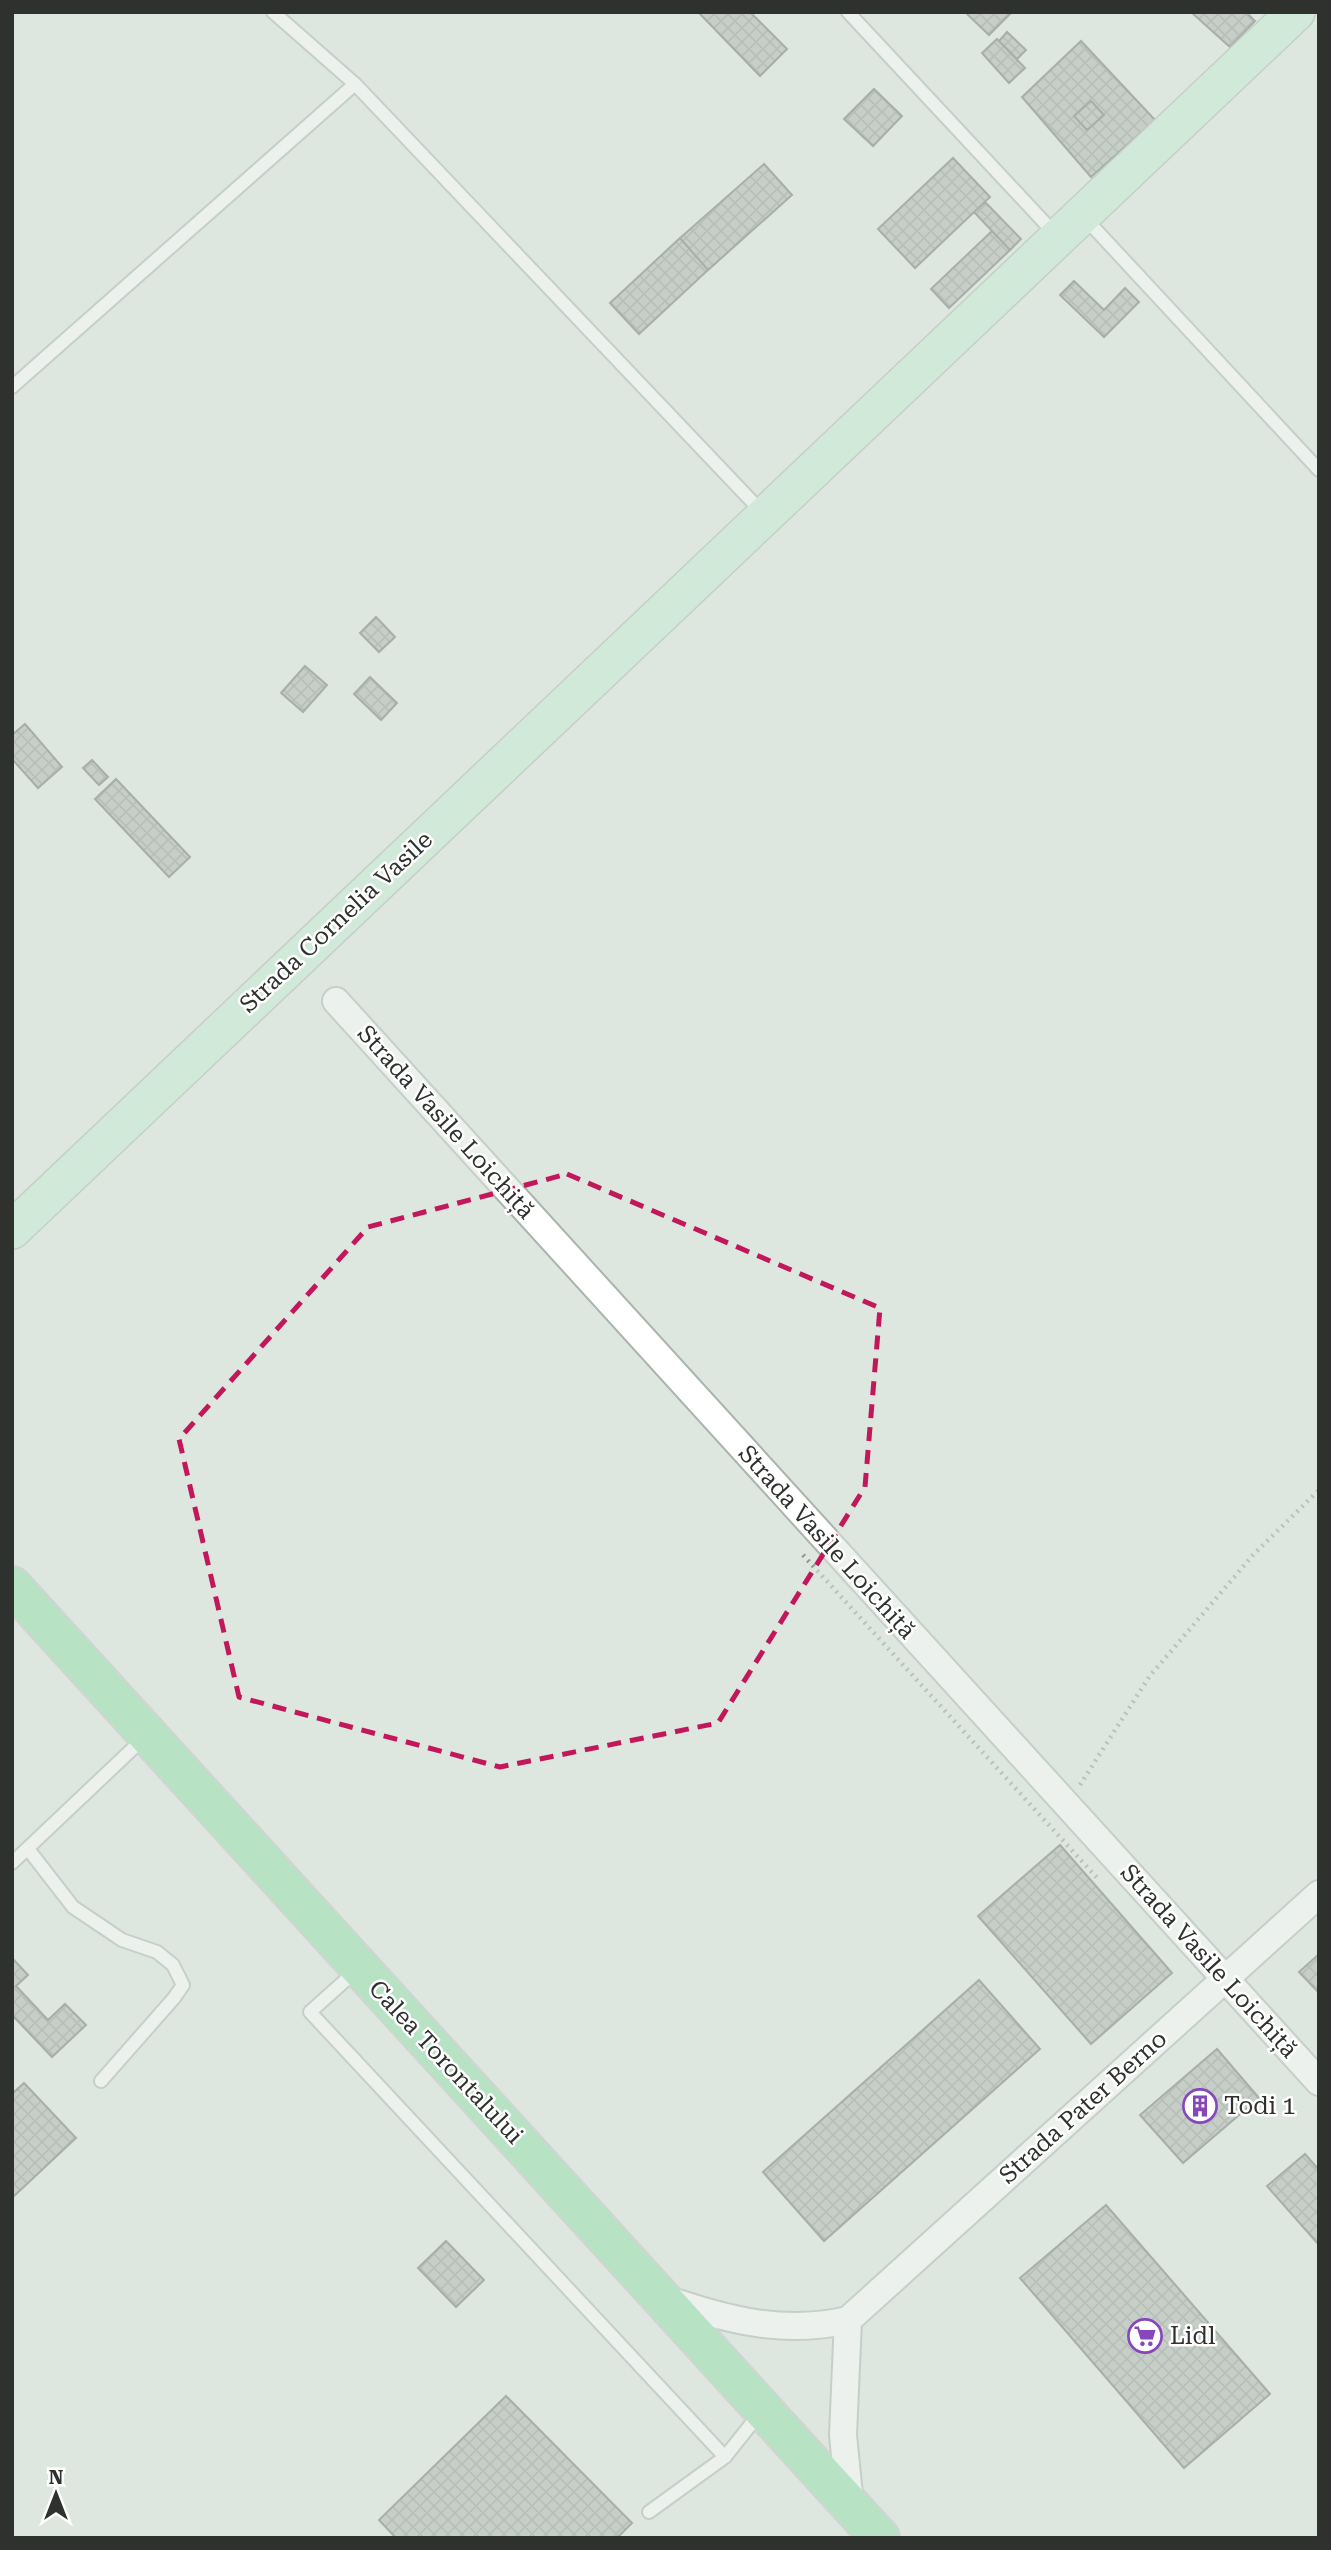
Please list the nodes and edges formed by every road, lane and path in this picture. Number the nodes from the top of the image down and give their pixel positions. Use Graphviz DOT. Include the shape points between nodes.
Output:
graph roads {
  1 [pos="273,12"];
  2 [pos="848,12"];
  3 [pos="1296,12"];
  4 [pos="355,84"];
  5 [pos="1071,227"];
  6 [pos="12,387"];
  7 [pos="1319,470"];
  8 [pos="765,516"];
  9 [pos="336,1002"];
  10 [pos="12,1230"];
  11 [pos="1319,1490"];
  12 [pos="12,1586"];
  13 [pos="147,1735"];
  14 [pos="1063,1800"];
  15 [pos="28,1849"];
  16 [pos="12,1863"];
  17 [pos="1319,1895"];
  18 [pos="360,1968"];
  19 [pos="1225,1979"];
  20 [pos="101,2081"];
  21 [pos="1319,2082"];
  22 [pos="664,2299"];
  23 [pos="848,2320"];
  24 [pos="763,2410"];
  25 [pos="724,2457"];
  26 [pos="850,2505"];
  27 [pos="649,2512"];
  28 [pos="880,2538"];
  1 -- 4 [label="lane"];
  2 -- 5 [label="lane"];
  3 -- 5 [label="street, Strada Cornelia Vasile"];
  4 -- 6 [label="lane"];
  4 -- 8 [label="lane"];
  5 -- 7 [label="lane"];
  5 -- 8 [label="street, Strada Cornelia Vasile"];
  8 -- 10 [label="street, Strada Cornelia Vasile"];
  9 -- 14 [label="street, Strada Vasile Loichiță"];
  11 -- 14 [label="path" via="1253,1555 1149,1676 1079,1786"];
  12 -- 13 [label="main road, Calea Torontalului"];
  13 -- 15 [label="lane"];
  13 -- 18 [label="main road, Calea Torontalului"];
  14 -- 19 [label="street, Strada Vasile Loichiță"];
  15 -- 16 [label="lane"];
  15 -- 20 [label="lane" via="73,1907 122,1940 157,1952 173,1965 183,1984"];
  17 -- 19 [label="street, Strada Pater Berno"];
  18 -- 22 [label="main road, Calea Torontalului"];
  18 -- 25 [label="lane" via="310,2012"];
  19 -- 21 [label="street, Strada Vasile Loichiță"];
  19 -- 23 [label="street, Strada Pater Berno"];
  22 -- 23 [label="street" via="718,2317 774,2326 820,2327"];
  22 -- 24 [label="main road, Calea Torontalului"];
  23 -- 26 [label="street" via="843,2435"];
  24 -- 25 [label="lane"];
  24 -- 26 [label="main road, Calea Torontalului"];
  25 -- 27 [label="lane"];
  26 -- 28 [label="main road, Calea Torontalului"];
}
